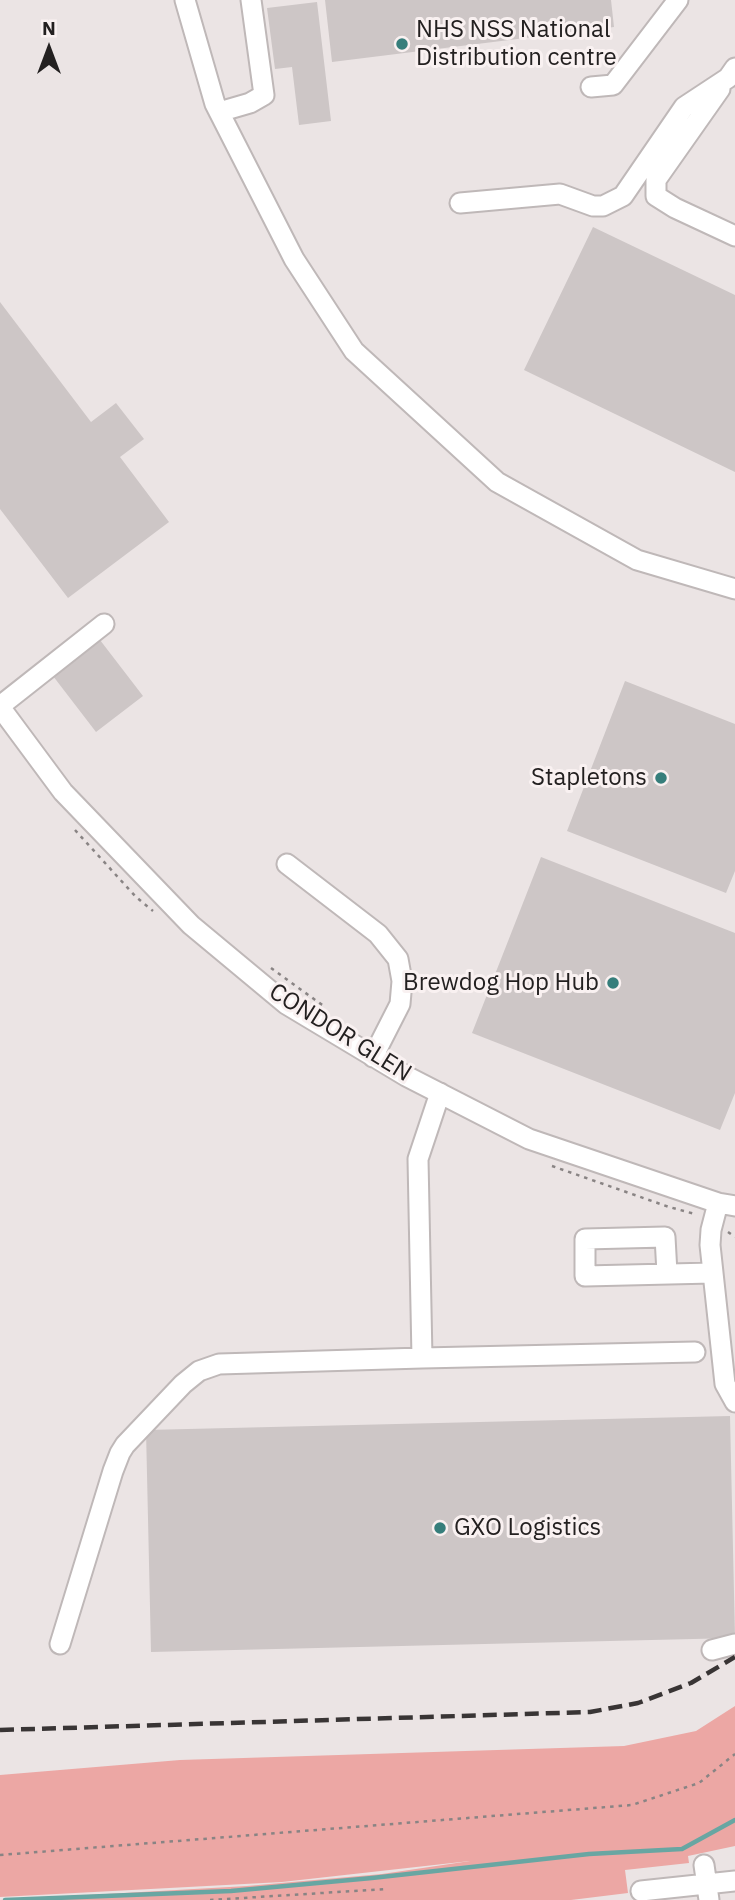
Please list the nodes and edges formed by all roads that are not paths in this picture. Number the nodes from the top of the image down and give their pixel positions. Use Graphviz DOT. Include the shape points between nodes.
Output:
graph roads {
  1 [pos="185,0"];
  2 [pos="251,0"];
  3 [pos="676,1"];
  4 [pos="731,73"];
  5 [pos="591,87"];
  6 [pos="219,112"];
  7 [pos="648,176"];
  8 [pos="460,203"];
  9 [pos="735,236"];
  10 [pos="735,589"];
  11 [pos="104,624"];
  12 [pos="0,706"];
  13 [pos="287,864"];
  14 [pos="373,1057"];
  15 [pos="440,1094"];
  16 [pos="726,1205"];
  17 [pos="667,1273"];
  18 [pos="712,1273"];
  19 [pos="695,1352"];
  20 [pos="422,1358"];
  21 [pos="735,1402"];
  22 [pos="60,1644"];
  23 [pos="735,1644"];
  24 [pos="712,1650"];
  25 [pos="735,1881"];
  26 [pos="707,1883"];
  27 [pos="641,1891"];
  1 -- 6 [label="street"];
  2 -- 6 [label="street" via="264,95"];
  3 -- 5 [label="street" via="613,85"];
  4 -- 7 [label="street" via="684,107"];
  6 -- 10 [label="street" via="294,259 354,351 497,482 637,561"];
  7 -- 8 [label="street" via="603,206 560,194"];
  7 -- 9 [label="street" via="656,196"];
  11 -- 12 [label="street"];
  12 -- 14 [label="street, CONDOR GLEN" via="63,792 191,925 286,1004"];
  13 -- 14 [label="street" via="379,934 398,959 400,1004"];
  14 -- 15 [label="street, CONDOR GLEN"];
  15 -- 16 [label="street, CONDOR GLEN" via="529,1139"];
  15 -- 20 [label="street" via="418,1159"];
  16 -- 18 [label="street" via="711,1230"];
  17 -- 18 [label="street"];
  18 -- 21 [label="street" via="725,1384"];
  19 -- 20 [label="street"];
  20 -- 22 [label="street" via="219,1364 199,1371 120,1453"];
  23 -- 24 [label="street"];
  25 -- 26 [label="street"];
  26 -- 27 [label="street"];
}
